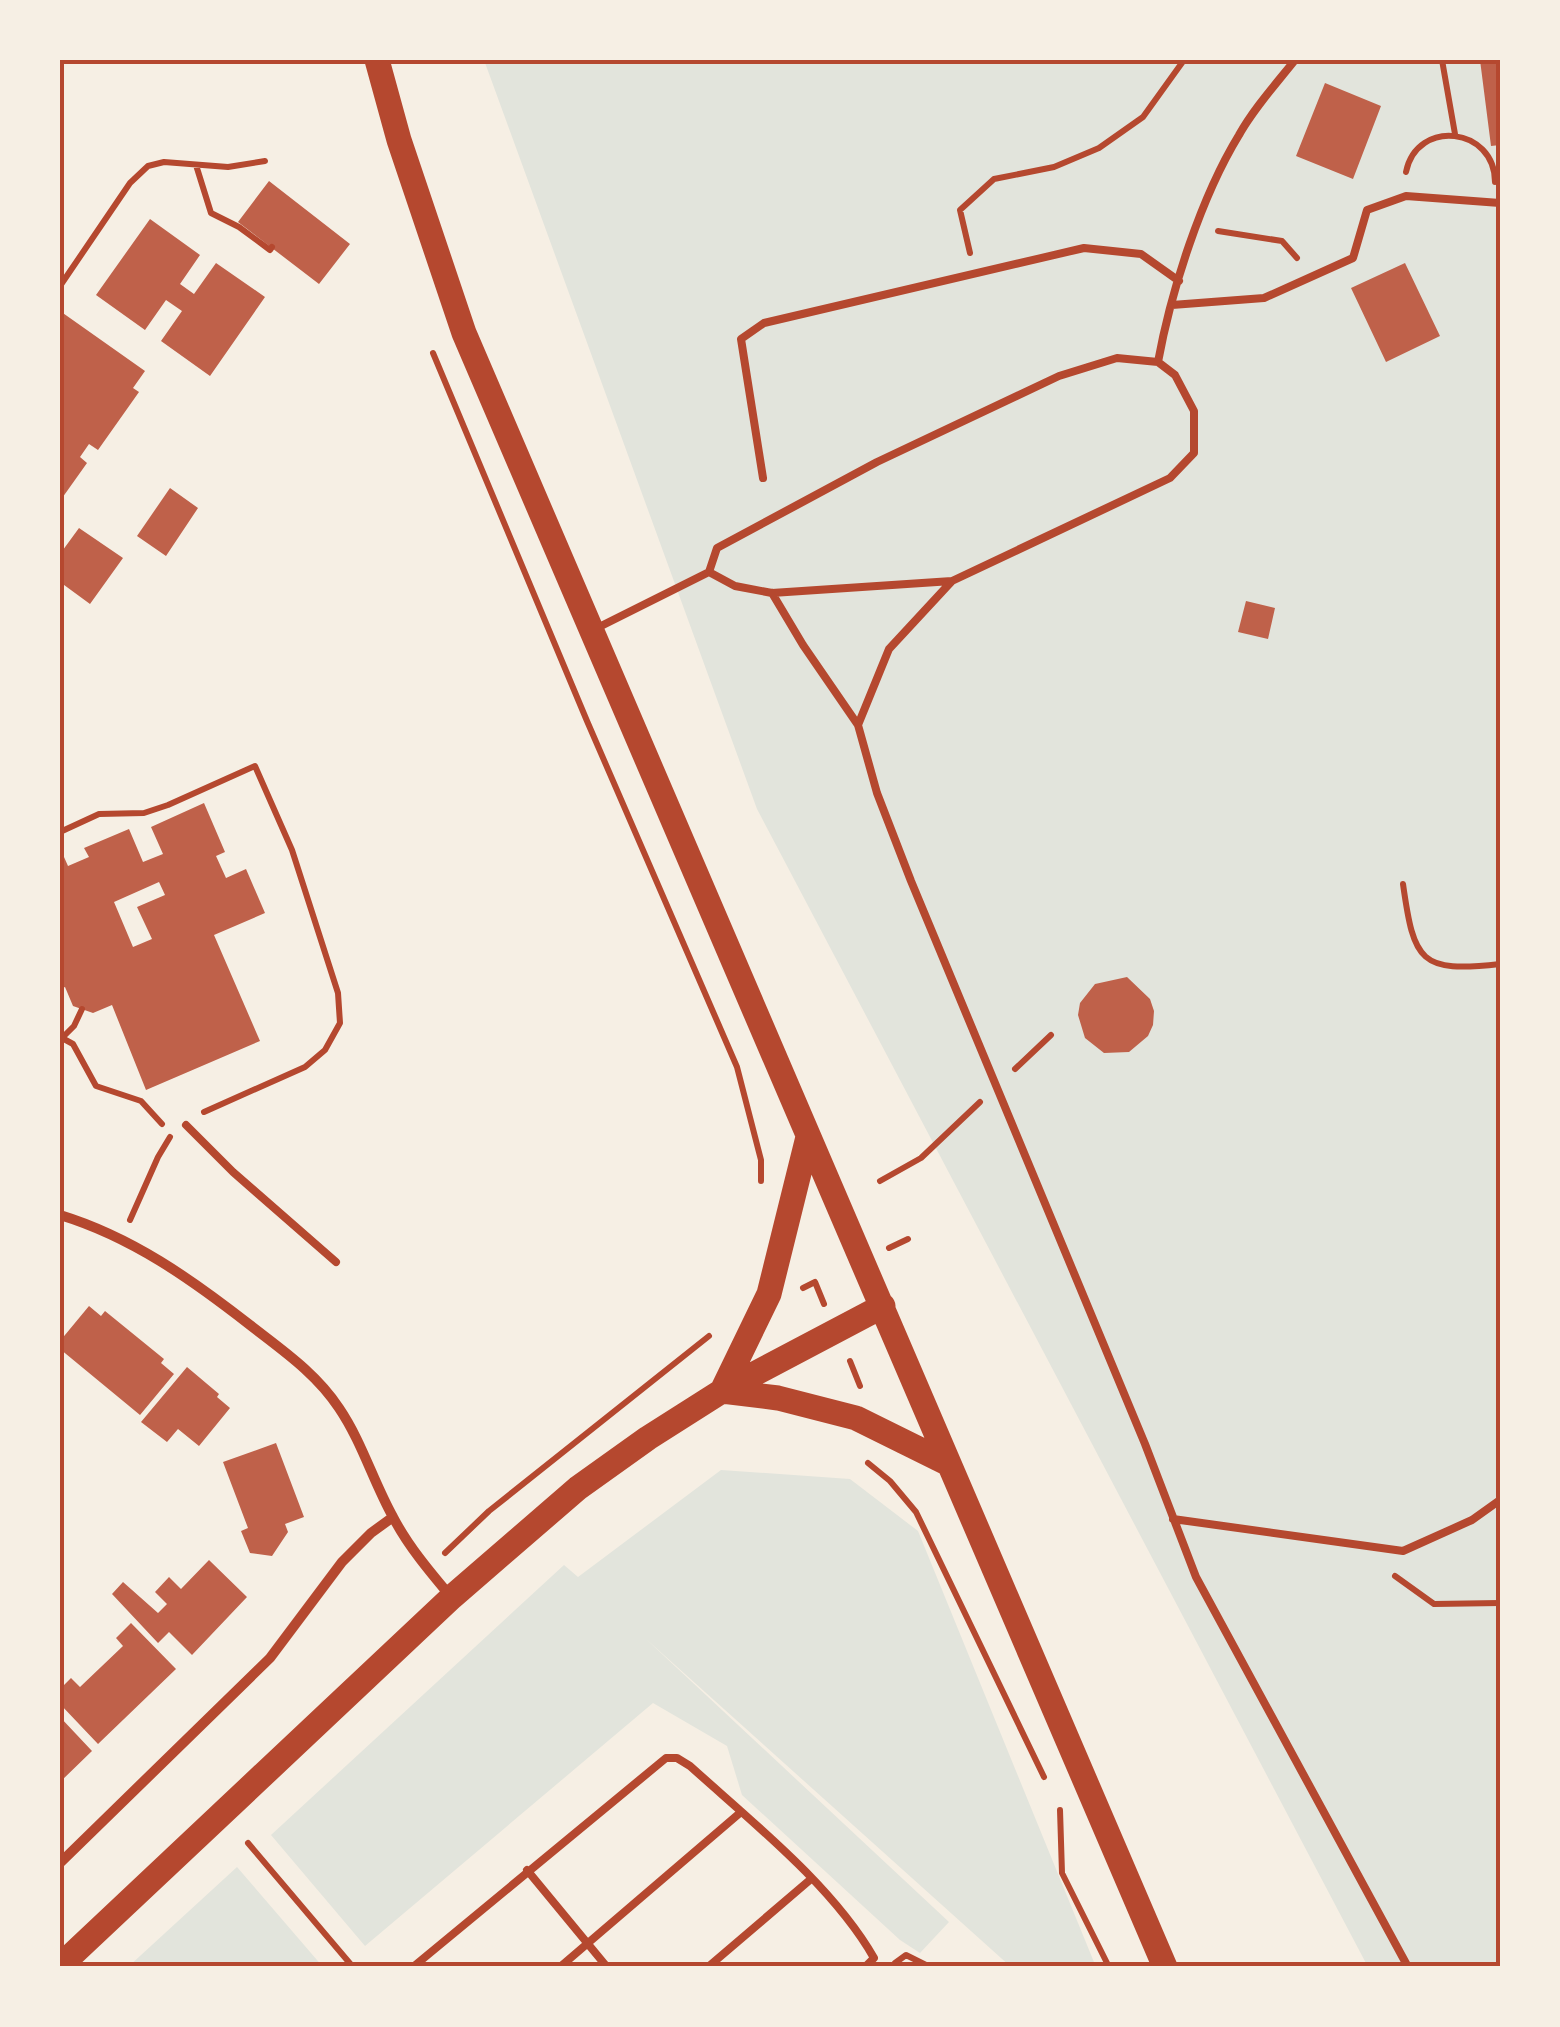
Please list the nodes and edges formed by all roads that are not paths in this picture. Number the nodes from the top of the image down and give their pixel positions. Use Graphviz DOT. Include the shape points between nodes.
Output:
graph roads {
  1 [pos="378,60"];
  2 [pos="1295,60"];
  3 [pos="1500,203"];
  4 [pos="1179,281"];
  5 [pos="1172,305"];
  6 [pos="1158,362"];
  7 [pos="762,478"];
  8 [pos="709,572"];
  9 [pos="952,580"];
  10 [pos="772,593"];
  11 [pos="593,630"];
  12 [pos="858,725"];
  13 [pos="186,1124"];
  14 [pos="808,1137"];
  15 [pos="60,1215"];
  16 [pos="336,1262"];
  17 [pos="883,1306"];
  18 [pos="722,1390"];
  19 [pos="949,1464"];
  20 [pos="1500,1500"];
  21 [pos="393,1517"];
  22 [pos="1172,1518"];
  23 [pos="452,1598"];
  24 [pos="741,1812"];
  25 [pos="60,1864"];
  26 [pos="527,1870"];
  27 [pos="810,1879"];
  28 [pos="588,1943"];
  29 [pos="60,1966"];
  30 [pos="413,1967"];
  31 [pos="560,1967"];
  32 [pos="607,1967"];
  33 [pos="708,1967"];
  34 [pos="865,1967"];
  35 [pos="1166,1967"];
  36 [pos="1408,1967"];
  1 -- 11 [label="main road" via="464,333"];
  2 -- 4 [label="lane" via="1238,135"];
  3 -- 5 [label="lane" via="1406,196 1368,210 1353,258 1314,278 1264,298"];
  4 -- 5 [label="lane"];
  4 -- 7 [label="lane" via="1142,254 1084,248 764,323 741,340"];
  5 -- 6 [label="lane"];
  6 -- 8 [label="lane" via="1117,358 1059,376 716,548"];
  6 -- 9 [label="lane" via="1175,375 1194,411 1194,453 1170,478"];
  8 -- 10 [label="lane" via="735,586"];
  8 -- 11 [label="lane"];
  9 -- 10 [label="lane"];
  9 -- 12 [label="lane" via="889,649"];
  10 -- 12 [label="lane"];
  11 -- 14 [label="main road"];
  12 -- 22 [label="lane" via="877,792 994,1088"];
  13 -- 16 [label="lane"];
  14 -- 17 [label="main road"];
  14 -- 18 [label="main road" via="770,1294"];
  15 -- 21 [label="street" via="122,1238 187,1276 302,1365 360,1442"];
  17 -- 18 [label="main road"];
  17 -- 19 [label="main road"];
  18 -- 19 [label="main road" via="856,1418"];
  18 -- 23 [label="main road" via="578,1488"];
  19 -- 35 [label="main road"];
  20 -- 22 [label="lane" via="1403,1552"];
  21 -- 23 [label="street"];
  21 -- 25 [label="street" via="342,1562 270,1658"];
  22 -- 36 [label="lane" via="1196,1577"];
  23 -- 29 [label="main road"];
  24 -- 26 [label="lane" via="690,1766 666,1758"];
  24 -- 27 [label="lane"];
  24 -- 28 [label="lane"];
  26 -- 28 [label="lane"];
  26 -- 30 [label="lane"];
  27 -- 33 [label="lane"];
  27 -- 34 [label="lane" via="862,1936 874,1958"];
  28 -- 31 [label="lane"];
  28 -- 32 [label="lane"];
}
